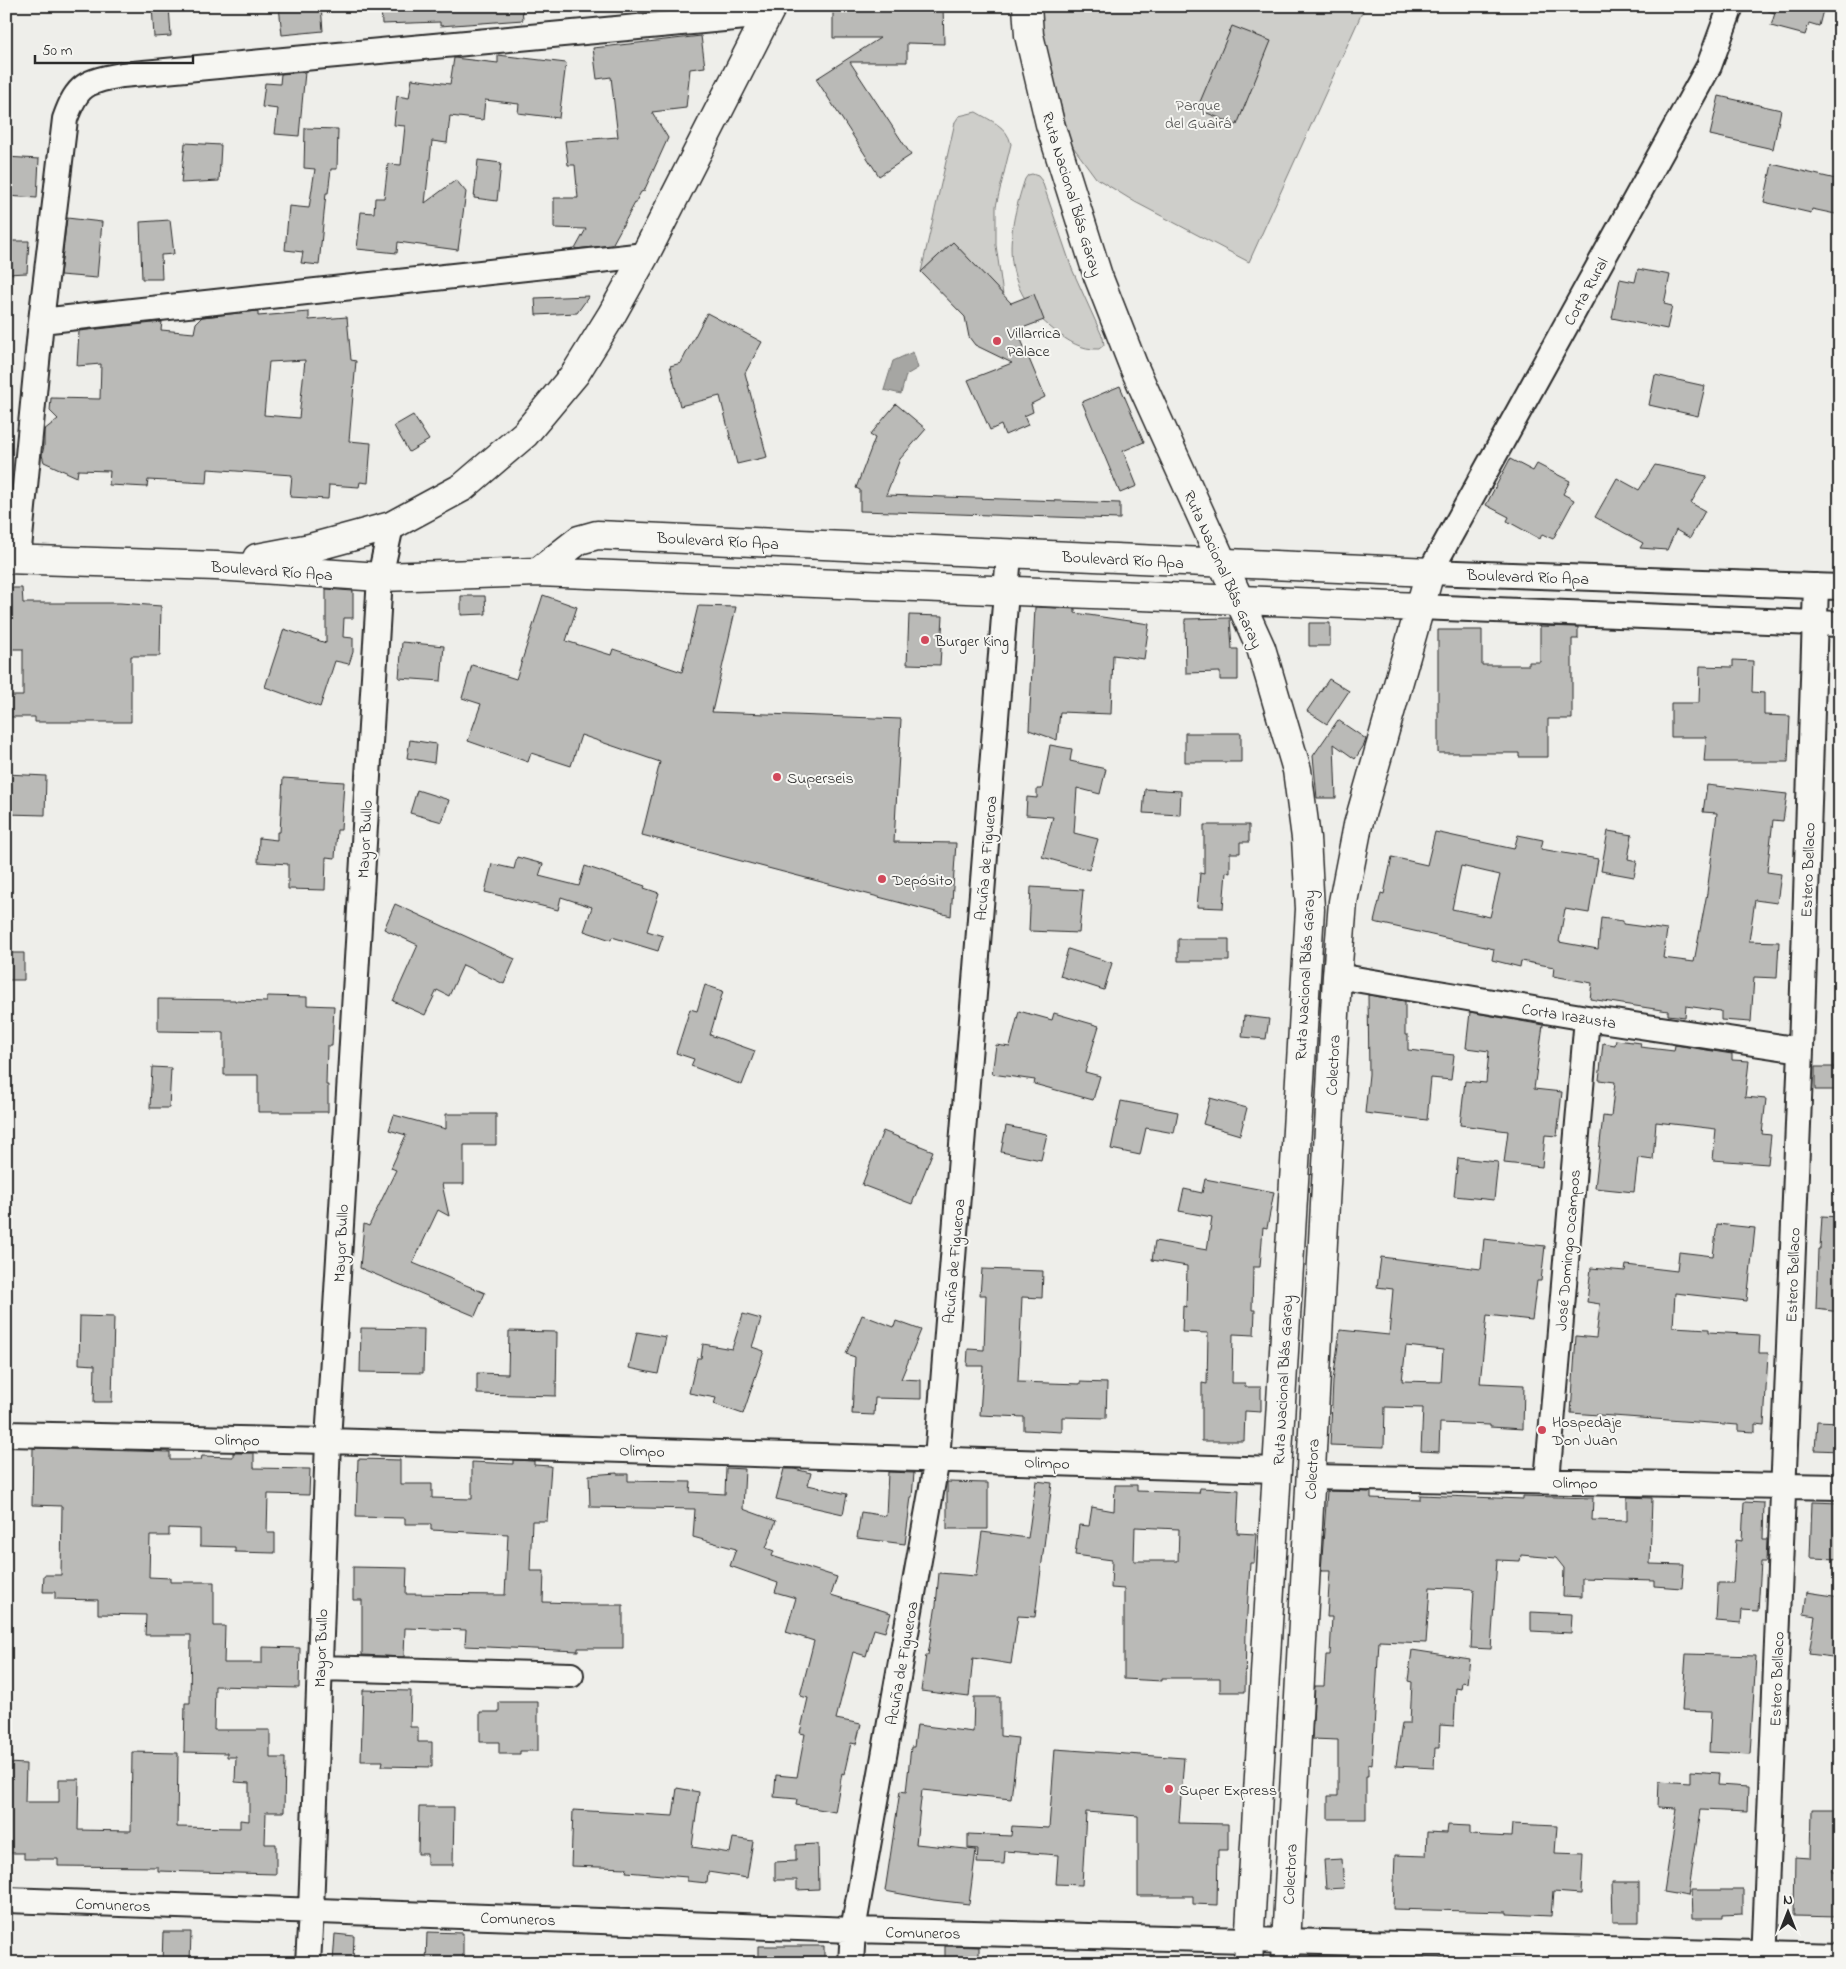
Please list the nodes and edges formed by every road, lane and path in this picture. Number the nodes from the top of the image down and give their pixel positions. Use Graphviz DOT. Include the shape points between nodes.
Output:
graph roads {
  1 [pos="1026,6"];
  2 [pos="1731,6"];
  3 [pos="770,10"];
  4 [pos="645,255"];
  5 [pos="41,321"];
  6 [pos="391,526"];
  7 [pos="1009,554"];
  8 [pos="12,559"];
  9 [pos="1222,564"];
  10 [pos="216,566"];
  11 [pos="538,572"];
  12 [pos="1430,572"];
  13 [pos="380,577"];
  14 [pos="1816,586"];
  15 [pos="1840,587"];
  16 [pos="1006,590"];
  17 [pos="1239,599"];
  18 [pos="1419,606"];
  19 [pos="1814,624"];
  20 [pos="1840,624"];
  21 [pos="1337,976"];
  22 [pos="1587,1018"];
  23 [pos="1801,1050"];
  24 [pos="6,1434"];
  25 [pos="328,1441"];
  26 [pos="937,1459"];
  27 [pos="1277,1470"];
  28 [pos="1310,1476"];
  29 [pos="1547,1481"];
  30 [pos="1784,1486"];
  31 [pos="1840,1487"];
  32 [pos="320,1668"];
  33 [pos="571,1675"];
  34 [pos="6,1900"];
  35 [pos="312,1911"];
  36 [pos="853,1930"];
  37 [pos="1248,1951"];
  38 [pos="1285,1952"];
  39 [pos="1840,1955"];
  40 [pos="1764,1958"];
  41 [pos="308,1963"];
  42 [pos="851,1963"];
  1 -- 9 [label="main road, Ruta Nacional Blás Garay" via="1029,35 1050,124 1098,276 1133,364"];
  2 -- 12 [label="street, Corta Rural" via="1709,66"];
  3 -- 4 [label="main road"];
  3 -- 5 [label="street" via="91,80 72,98 65,119"];
  4 -- 5 [label="street"];
  4 -- 6 [label="main road" via="575,374 525,434 463,487"];
  5 -- 8 [label="street"];
  6 -- 10 [label="main road" via="310,548"];
  6 -- 13 [label="street, Mayor Bullo"];
  7 -- 9 [label="main road, Boulevard Río Apa"];
  7 -- 11 [label="main road, Boulevard Río Apa" via="597,535 579,540"];
  7 -- 16 [label="street, Acuña de Figueroa"];
  8 -- 10 [label="main road, Boulevard Río Apa"];
  9 -- 12 [label="main road, Boulevard Río Apa"];
  9 -- 17 [label="main road, Ruta Nacional Blás Garay"];
  10 -- 13 [label="main road, Boulevard Río Apa"];
  11 -- 13 [label="main road, Boulevard Río Apa"];
  11 -- 16 [label="main road, Boulevard Río Apa"];
  12 -- 14 [label="street, Boulevard Río Apa"];
  12 -- 18 [label="main road, Colectora"];
  13 -- 25 [label="street, Mayor Bullo"];
  14 -- 15 [label="street, Boulevard Río Apa"];
  14 -- 19 [label="street, Estero Bellaco"];
  16 -- 17 [label="main road, Boulevard Río Apa"];
  16 -- 26 [label="street, Acuña de Figueroa"];
  17 -- 18 [label="main road, Boulevard Río Apa"];
  17 -- 27 [label="main road, Ruta Nacional Blás Garay" via="1261,648 1297,770 1306,838 1310,909"];
  18 -- 19 [label="street, Boulevard Río Apa"];
  18 -- 21 [label="main road, Colectora" via="1358,825 1343,902"];
  19 -- 20 [label="street, Boulevard Río Apa"];
  19 -- 23 [label="street, Estero Bellaco"];
  21 -- 22 [label="street, Corta Irazusta"];
  21 -- 28 [label="main road, Colectora"];
  22 -- 23 [label="street, Corta Irazusta"];
  22 -- 29 [label="street, José Domingo Ocampos"];
  23 -- 30 [label="street, Estero Bellaco"];
  24 -- 25 [label="street, Olimpo"];
  25 -- 26 [label="street, Olimpo"];
  25 -- 32 [label="street, Mayor Bullo"];
  26 -- 27 [label="street, Olimpo"];
  26 -- 36 [label="street, Acuña de Figueroa"];
  27 -- 37 [label="main road, Ruta Nacional Blás Garay"];
  28 -- 29 [label="street, Olimpo"];
  28 -- 38 [label="main road, Colectora"];
  29 -- 30 [label="street, Olimpo"];
  30 -- 31 [label="street, Olimpo"];
  30 -- 40 [label="street, Estero Bellaco"];
  32 -- 33 [label="street"];
  32 -- 35 [label="street, Mayor Bullo"];
  34 -- 35 [label="street, Comuneros"];
  35 -- 36 [label="street, Comuneros"];
  35 -- 41 [label="street, Mayor Bullo"];
  36 -- 37 [label="street, Comuneros"];
  36 -- 42 [label="street, Acuña de Figueroa"];
  37 -- 38 [label="street, Comuneros"];
  38 -- 40 [label="street, Comuneros"];
  39 -- 40 [label="street, Comuneros"];
}
